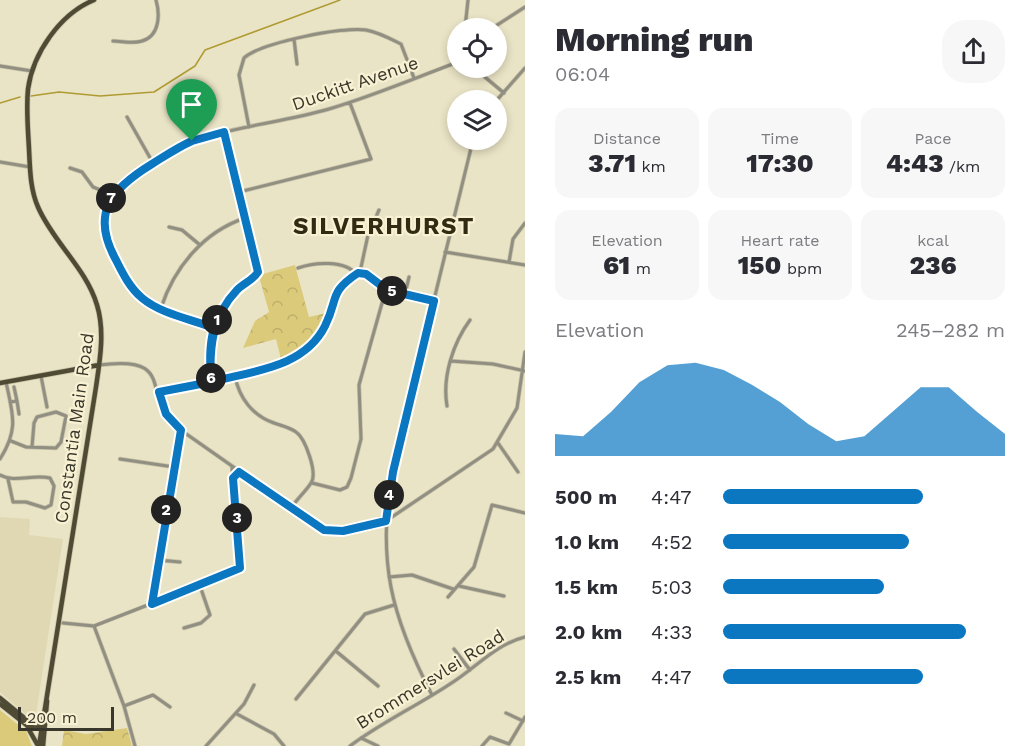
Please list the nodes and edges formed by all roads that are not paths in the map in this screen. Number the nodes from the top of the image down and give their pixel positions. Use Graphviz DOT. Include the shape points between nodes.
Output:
graph roads {
  1 [pos="94,0"];
  2 [pos="156,0"];
  3 [pos="468,0"];
  4 [pos="525,7"];
  5 [pos="466,18"];
  6 [pos="507,19"];
  7 [pos="294,39"];
  8 [pos="113,40"];
  9 [pos="297,64"];
  10 [pos="0,66"];
  11 [pos="447,66"];
  12 [pos="525,68"];
  13 [pos="32,71"];
  14 [pos="414,78"];
  15 [pos="486,78"];
  16 [pos="500,90"];
  17 [pos="507,90"];
  18 [pos="350,103"];
  19 [pos="127,117"];
  20 [pos="249,127"];
  21 [pos="224,132"];
  22 [pos="470,150"];
  23 [pos="0,162"];
  24 [pos="153,163"];
  25 [pos="30,166"];
  26 [pos="70,168"];
  27 [pos="238,192"];
  28 [pos="113,195"];
  29 [pos="379,210"];
  30 [pos="245,218"];
  31 [pos="525,223"];
  32 [pos="169,227"];
  33 [pos="200,245"];
  34 [pos="445,252"];
  35 [pos="509,262"];
  36 [pos="525,265"];
  37 [pos="298,268"];
  38 [pos="358,273"];
  39 [pos="409,277"];
  40 [pos="386,290"];
  41 [pos="405,294"];
  42 [pos="434,301"];
  43 [pos="161,308"];
  44 [pos="470,320"];
  45 [pos="214,328"];
  46 [pos="525,352"];
  47 [pos="451,361"];
  48 [pos="99,364"];
  49 [pos="523,370"];
  50 [pos="40,375"];
  51 [pos="235,376"];
  52 [pos="3,382"];
  53 [pos="211,382"];
  54 [pos="14,387"];
  55 [pos="159,392"];
  56 [pos="17,401"];
  57 [pos="10,402"];
  58 [pos="447,406"];
  59 [pos="47,407"];
  60 [pos="19,414"];
  61 [pos="181,430"];
  62 [pos="11,441"];
  63 [pos="498,443"];
  64 [pos="32,447"];
  65 [pos="0,459"];
  66 [pos="120,459"];
  67 [pos="232,467"];
  68 [pos="174,468"];
  69 [pos="239,472"];
  70 [pos="518,472"];
  71 [pos="0,475"];
  72 [pos="233,478"];
  73 [pos="8,479"];
  74 [pos="312,483"];
  75 [pos="291,508"];
  76 [pos="525,513"];
  77 [pos="386,521"];
  78 [pos="158,560"];
  79 [pos="180,562"];
  80 [pos="389,577"];
  81 [pos="200,586"];
  82 [pos="456,588"];
  83 [pos="504,596"];
  84 [pos="448,597"];
  85 [pos="152,604"];
  86 [pos="394,605"];
  87 [pos="63,623"];
  88 [pos="94,626"];
  89 [pos="184,628"];
  90 [pos="525,637"];
  91 [pos="454,649"];
  92 [pos="337,652"];
  93 [pos="470,670"];
  94 [pos="254,685"];
  95 [pos="48,686"];
  96 [pos="378,686"];
  97 [pos="432,695"];
  98 [pos="0,698"];
  99 [pos="296,699"];
  100 [pos="0,704"];
  101 [pos="124,706"];
  102 [pos="170,707"];
  103 [pos="42,710"];
  104 [pos="507,713"];
  105 [pos="237,714"];
  106 [pos="524,719"];
  107 [pos="22,720"];
  108 [pos="42,726"];
  109 [pos="361,738"];
  110 [pos="40,746"];
  111 [pos="135,746"];
  112 [pos="206,746"];
  113 [pos="284,746"];
  114 [pos="350,746"];
  115 [pos="378,746"];
  116 [pos="482,746"];
  1 -- 13 [label="main road, Constantia Main Road" via="75,11 55,31"];
  2 -- 8 [label="street" via="158,20 150,36 141,42"];
  3 -- 5 [label="street"];
  4 -- 6 [label="street"];
  7 -- 9 [label="street"];
  7 -- 14 [label="street" via="369,31 401,44"];
  7 -- 20 [label="street" via="244,58 239,75"];
  10 -- 13 [label="street"];
  11 -- 14 [label="street, Duckitt Avenue"];
  12 -- 17 [label="street"];
  13 -- 25 [label="main road, Constantia Main Road" via="28,98"];
  14 -- 18 [label="street, Duckitt Avenue"];
  15 -- 16 [label="street"];
  18 -- 20 [label="street, Duckitt Avenue"];
  18 -- 27 [label="street" via="371,159"];
  19 -- 24 [label="street"];
  20 -- 21 [label="street, Duckitt Avenue"];
  21 -- 24 [label="street, Duckitt Avenue" via="188,142"];
  21 -- 27 [label="street"];
  22 -- 34 [label="street"];
  23 -- 25 [label="street"];
  24 -- 28 [label="street, Duckitt Avenue" via="127,179"];
  25 -- 48 [label="main road, Constantia Main Road" via="33,195 40,213 96,299 101,323"];
  26 -- 28 [label="street" via="82,172 93,187"];
  27 -- 30 [label="street"];
  28 -- 43 [label="street" via="105,220 107,243 132,288 142,299"];
  29 -- 38 [label="street"];
  30 -- 33 [label="street"];
  30 -- 45 [label="street" via="258,273 231,296"];
  31 -- 35 [label="street" via="513,239"];
  32 -- 33 [label="street" via="182,230"];
  33 -- 43 [label="street" via="173,278"];
  34 -- 35 [label="street"];
  34 -- 42 [label="street"];
  35 -- 36 [label="street"];
  37 -- 38 [label="street" via="315,264 347,266"];
  38 -- 40 [label="street" via="366,274"];
  38 -- 51 [label="street" via="336,291 323,330 306,350 284,363"];
  39 -- 41 [label="street"];
  40 -- 41 [label="street"];
  40 -- 74 [label="street" via="359,385 362,434 351,478 347,487 340,490"];
  41 -- 42 [label="street"];
  42 -- 77 [label="street" via="393,472"];
  43 -- 45 [label="street"];
  44 -- 47 [label="street" via="458,336"];
  45 -- 53 [label="street"];
  46 -- 49 [label="street"];
  47 -- 49 [label="street"];
  47 -- 58 [label="street" via="446,382"];
  48 -- 50 [label="main road"];
  48 -- 55 [label="street" via="138,365 152,376"];
  48 -- 95 [label="main road, Constantia Main Road"];
  49 -- 63 [label="street" via="518,408"];
  50 -- 52 [label="main road"];
  50 -- 59 [label="street"];
  51 -- 53 [label="street"];
  51 -- 74 [label="street" via="242,397 255,413 301,437 312,465"];
  52 -- 57 [label="street"];
  53 -- 55 [label="street"];
  54 -- 56 [label="street"];
  55 -- 61 [label="street" via="166,414"];
  56 -- 57 [label="street"];
  56 -- 60 [label="street"];
  57 -- 62 [label="street" via="14,427"];
  61 -- 67 [label="street"];
  61 -- 68 [label="street"];
  62 -- 64 [label="street"];
  62 -- 65 [label="street"];
  63 -- 70 [label="street"];
  63 -- 77 [label="street"];
  64 -- 64 [label="street" via="58,447 66,416 56,412 37,417"];
  66 -- 68 [label="street"];
  67 -- 69 [label="street"];
  67 -- 72 [label="street"];
  68 -- 78 [label="street"];
  69 -- 72 [label="street"];
  69 -- 75 [label="street"];
  71 -- 73 [label="street"];
  72 -- 81 [label="street" via="242,565 236,572"];
  73 -- 73 [label="street" via="50,478 51,505 45,508 13,502"];
  74 -- 75 [label="street"];
  75 -- 77 [label="street" via="328,531"];
  76 -- 82 [label="street" via="492,505 471,570"];
  77 -- 80 [label="street"];
  78 -- 79 [label="street"];
  78 -- 85 [label="street"];
  80 -- 82 [label="street" via="412,575 451,590"];
  80 -- 86 [label="street"];
  81 -- 85 [label="street"];
  81 -- 89 [label="street" via="210,615 201,623"];
  82 -- 83 [label="street"];
  82 -- 84 [label="street"];
  85 -- 88 [label="street"];
  86 -- 92 [label="street" via="365,614"];
  86 -- 97 [label="street" via="408,646"];
  87 -- 88 [label="street"];
  88 -- 101 [label="street"];
  90 -- 93 [label="street, Brommersvlei Road" via="500,646"];
  91 -- 93 [label="street"];
  92 -- 96 [label="street"];
  92 -- 99 [label="street"];
  93 -- 97 [label="street, Brommersvlei Road"];
  94 -- 105 [label="street"];
  95 -- 103 [label="main road, Constantia Main Road"];
  95 -- 108 [label="main road, Constantia Main Road"];
  97 -- 109 [label="street, Brommersvlei Road"];
  98 -- 107 [label="main road"];
  100 -- 107 [label="main road"];
  101 -- 102 [label="street" via="153,695"];
  101 -- 111 [label="street"];
  103 -- 107 [label="main road" via="37,720"];
  103 -- 108 [label="main road, Constantia Main Road"];
  104 -- 106 [label="street"];
  105 -- 112 [label="street"];
  105 -- 113 [label="street" via="277,736"];
  106 -- 116 [label="street" via="508,744 489,737"];
  107 -- 108 [label="main road" via="30,727"];
  107 -- 110 [label="main road"];
  108 -- 110 [label="main road, Constantia Main Road"];
  109 -- 114 [label="street, Brommersvlei Road"];
  109 -- 115 [label="street"];
}
